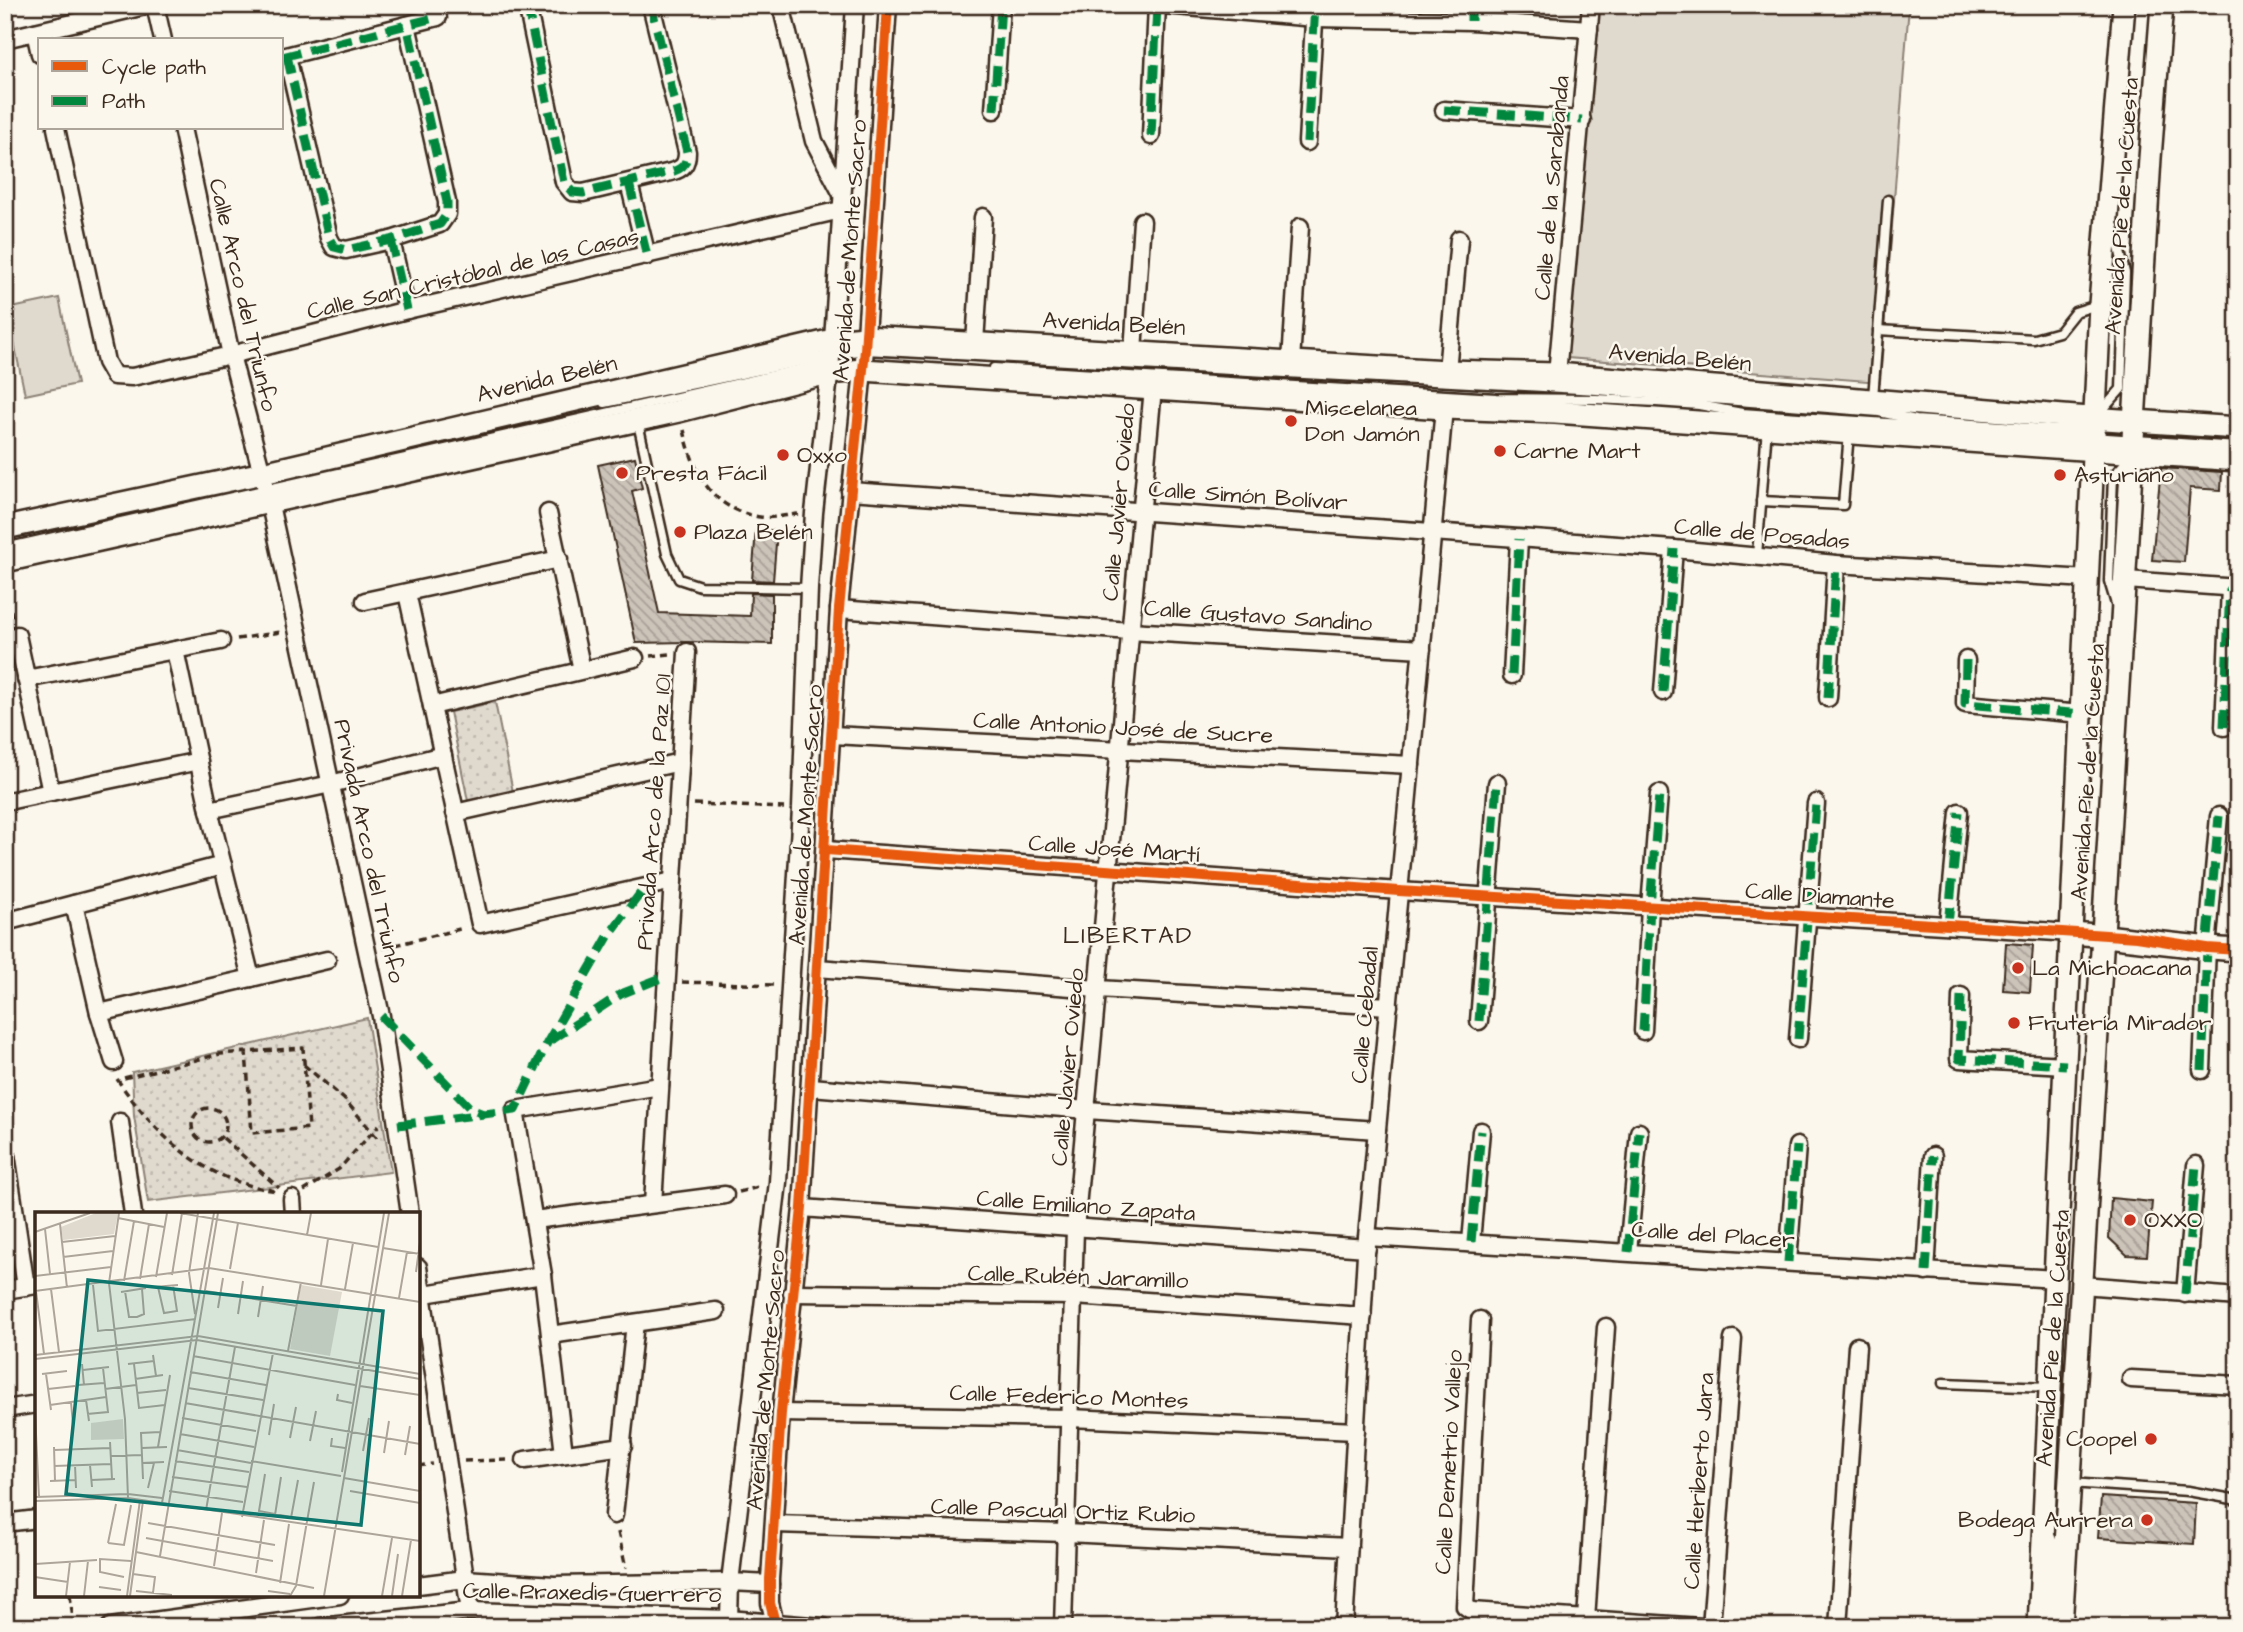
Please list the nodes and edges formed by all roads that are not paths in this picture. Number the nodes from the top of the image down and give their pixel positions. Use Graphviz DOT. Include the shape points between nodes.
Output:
graph roads {
  1 [pos="149,5"];
  2 [pos="155,5"];
  3 [pos="527,5"];
  4 [pos="651,5"];
  5 [pos="781,5"];
  6 [pos="855,5"];
  7 [pos="888,5"];
  8 [pos="1001,5"];
  9 [pos="1157,5"];
  10 [pos="1164,5"];
  11 [pos="1591,5"];
  12 [pos="2124,5"];
  13 [pos="2162,5"];
  14 [pos="1315,11"];
  15 [pos="1471,13"];
  16 [pos="438,17"];
  17 [pos="407,26"];
  18 [pos="1589,29"];
  19 [pos="36,32"];
  20 [pos="163,38"];
  21 [pos="5,39"];
  22 [pos="38,43"];
  23 [pos="284,57"];
  24 [pos="994,110"];
  25 [pos="1444,110"];
  26 [pos="1581,120"];
  27 [pos="56,130"];
  28 [pos="182,130"];
  29 [pos="1151,136"];
  30 [pos="1307,142"];
  31 [pos="629,183"];
  32 [pos="1888,200"];
  33 [pos="2108,200"];
  34 [pos="841,202"];
  35 [pos="983,216"];
  36 [pos="1142,221"];
  37 [pos="1300,227"];
  38 [pos="1459,239"];
  39 [pos="391,240"];
  40 [pos="647,256"];
  41 [pos="2100,304"];
  42 [pos="408,310"];
  43 [pos="1878,330"];
  44 [pos="975,342"];
  45 [pos="1133,351"];
  46 [pos="864,354"];
  47 [pos="231,355"];
  48 [pos="830,357"];
  49 [pos="1291,361"];
  50 [pos="891,362"];
  51 [pos="987,368"];
  52 [pos="1447,371"];
  53 [pos="1557,374"];
  54 [pos="1153,388"];
  55 [pos="1873,401"];
  56 [pos="1444,408"];
  57 [pos="637,420"];
  58 [pos="1767,427"];
  59 [pos="2238,428"];
  60 [pos="1849,433"];
  61 [pos="2095,434"];
  62 [pos="2135,436"];
  63 [pos="2238,438"];
  64 [pos="2238,446"];
  65 [pos="2238,460"];
  66 [pos="266,486"];
  67 [pos="849,491"];
  68 [pos="1761,500"];
  69 [pos="1141,510"];
  70 [pos="548,513"];
  71 [pos="5,528"];
  72 [pos="1433,533"];
  73 [pos="5,539"];
  74 [pos="1519,539"];
  75 [pos="5,548"];
  76 [pos="1674,549"];
  77 [pos="1757,556"];
  78 [pos="559,559"];
  79 [pos="5,561"];
  80 [pos="1836,564"];
  81 [pos="2088,579"];
  82 [pos="2126,580"];
  83 [pos="809,588"];
  84 [pos="2234,588"];
  85 [pos="407,593"];
  86 [pos="365,601"];
  87 [pos="839,609"];
  88 [pos="2123,627"];
  89 [pos="1130,631"];
  90 [pos="17,635"];
  91 [pos="221,641"];
  92 [pos="1422,649"];
  93 [pos="175,650"];
  94 [pos="687,652"];
  95 [pos="635,658"];
  96 [pos="1966,660"];
  97 [pos="582,670"];
  98 [pos="1512,675"];
  99 [pos="26,679"];
  100 [pos="1663,692"];
  101 [pos="1828,698"];
  102 [pos="432,706"];
  103 [pos="2082,714"];
  104 [pos="2224,727"];
  105 [pos="832,735"];
  106 [pos="1119,751"];
  107 [pos="443,755"];
  108 [pos="199,761"];
  109 [pos="680,762"];
  110 [pos="1411,765"];
  111 [pos="1497,783"];
  112 [pos="331,784"];
  113 [pos="51,792"];
  114 [pos="1659,794"];
  115 [pos="8,801"];
  116 [pos="1816,803"];
  117 [pos="209,810"];
  118 [pos="455,813"];
  119 [pos="1959,813"];
  120 [pos="2219,816"];
  121 [pos="826,849"];
  122 [pos="222,865"];
  123 [pos="1109,870"];
  124 [pos="673,881"];
  125 [pos="1399,891"];
  126 [pos="1488,896"];
  127 [pos="74,904"];
  128 [pos="1650,906"];
  129 [pos="1808,916"];
  130 [pos="11,920"];
  131 [pos="1948,925"];
  132 [pos="2072,933"];
  133 [pos="2104,935"];
  134 [pos="2207,948"];
  135 [pos="2238,950"];
  136 [pos="327,960"];
  137 [pos="817,968"];
  138 [pos="251,978"];
  139 [pos="1098,989"];
  140 [pos="1961,996"];
  141 [pos="1389,1006"];
  142 [pos="99,1013"];
  143 [pos="1479,1021"];
  144 [pos="1643,1031"];
  145 [pos="1798,1039"];
  146 [pos="114,1062"];
  147 [pos="2066,1065"];
  148 [pos="2202,1070"];
  149 [pos="660,1086"];
  150 [pos="810,1087"];
  151 [pos="1087,1110"];
  152 [pos="120,1122"];
  153 [pos="1377,1130"];
  154 [pos="1481,1132"];
  155 [pos="1639,1132"];
  156 [pos="1797,1146"];
  157 [pos="5,1148"];
  158 [pos="1933,1156"];
  159 [pos="2196,1165"];
  160 [pos="725,1195"];
  161 [pos="653,1204"];
  162 [pos="803,1208"];
  163 [pos="134,1212"];
  164 [pos="410,1212"];
  165 [pos="534,1220"];
  166 [pos="1075,1229"];
  167 [pos="1471,1242"];
  168 [pos="1367,1243"];
  169 [pos="1628,1252"];
  170 [pos="1788,1262"];
  171 [pos="1926,1272"];
  172 [pos="543,1275"];
  173 [pos="2056,1279"];
  174 [pos="2082,1285"];
  175 [pos="31,1286"];
  176 [pos="5,1290"];
  177 [pos="792,1293"];
  178 [pos="420,1294"];
  179 [pos="2185,1294"];
  180 [pos="1074,1296"];
  181 [pos="2238,1297"];
  182 [pos="716,1311"];
  183 [pos="1363,1316"];
  184 [pos="1480,1320"];
  185 [pos="635,1323"];
  186 [pos="1606,1327"];
  187 [pos="550,1335"];
  188 [pos="1732,1339"];
  189 [pos="1857,1346"];
  190 [pos="2131,1379"];
  191 [pos="1943,1382"];
  192 [pos="2238,1385"];
  193 [pos="2051,1387"];
  194 [pos="35,1404"];
  195 [pos="5,1409"];
  196 [pos="781,1413"];
  197 [pos="1070,1418"];
  198 [pos="1356,1431"];
  199 [pos="623,1446"];
  200 [pos="564,1454"];
  201 [pos="525,1460"];
  202 [pos="2070,1483"];
  203 [pos="2238,1500"];
  204 [pos="614,1516"];
  205 [pos="35,1519"];
  206 [pos="2045,1522"];
  207 [pos="5,1523"];
  208 [pos="775,1524"];
  209 [pos="1066,1533"];
  210 [pos="1349,1547"];
  211 [pos="465,1579"];
  212 [pos="730,1582"];
  213 [pos="770,1584"];
  214 [pos="420,1585"];
  215 [pos="326,1597"];
  216 [pos="470,1611"];
  217 [pos="729,1619"];
  218 [pos="1586,1619"];
  219 [pos="564,1620"];
  220 [pos="588,1620"];
  221 [pos="776,1625"];
  222 [pos="1634,1625"];
  223 [pos="1658,1625"];
  224 [pos="110,1627"];
  225 [pos="319,1627"];
  226 [pos="823,1627"];
  227 [pos="1063,1627"];
  228 [pos="1344,1627"];
  229 [pos="1700,1627"];
  230 [pos="1711,1627"];
  231 [pos="1838,1627"];
  232 [pos="2039,1627"];
  233 [pos="2050,1627"];
  234 [pos="2061,1627"];
  1 -- 19 [label="street"];
  2 -- 20 [label="street"];
  3 -- 31 [label="street" via="568,190 583,193"];
  4 -- 31 [label="street" via="687,162 680,170"];
  5 -- 34 [label="street" via="814,141"];
  6 -- 34 [label="street, Avenida de Monte Sacro"];
  7 -- 46 [label="street, Avenida de Monte Sacro"];
  8 -- 24 [label="street"];
  9 -- 29 [label="street"];
  10 -- 14 [label="street"];
  11 -- 18 [label="street, Calle de la Sarabanda"];
  12 -- 33 [label="main road, Avenida Pie de la Cuesta"];
  13 -- 62 [label="main road, Avenida Pie de la Cuesta"];
  14 -- 15 [label="street"];
  14 -- 30 [label="street"];
  15 -- 18 [label="street"];
  16 -- 17 [label="street"];
  17 -- 23 [label="street"];
  17 -- 39 [label="street" via="447,214 440,224"];
  18 -- 26 [label="street, Calle de la Sarabanda"];
  19 -- 21 [label="street"];
  19 -- 22 [label="street"];
  23 -- 39 [label="street" via="334,247 346,250"];
  25 -- 26 [label="street"];
  26 -- 53 [label="street, Calle de la Sarabanda"];
  27 -- 47 [label="street, Calle San Cristóbal de las Casas" via="106,362 114,376 132,377"];
  28 -- 47 [label="street, Calle Arco del Triunfo"];
  31 -- 40 [label="street"];
  32 -- 43 [label="lane"];
  33 -- 41 [label="main road, Avenida Pie de la Cuesta"];
  33 -- 61 [label="lane" via="2125,273 2121,389"];
  34 -- 40 [label="street, Calle San Cristóbal de las Casas"];
  34 -- 48 [label="street, Avenida de Monte Sacro"];
  35 -- 44 [label="street"];
  36 -- 45 [label="street"];
  37 -- 49 [label="street"];
  38 -- 52 [label="street"];
  39 -- 42 [label="street"];
  40 -- 42 [label="street, Calle San Cristóbal de las Casas"];
  41 -- 43 [label="lane" via="2074,312 2059,332 2034,339"];
  41 -- 61 [label="main road, Avenida Pie de la Cuesta"];
  42 -- 47 [label="street, Calle San Cristóbal de las Casas"];
  43 -- 55 [label="lane"];
  44 -- 45 [label="main road, Avenida Belén"];
  44 -- 46 [label="main road, Avenida Belén"];
  45 -- 49 [label="main road, Avenida Belén"];
  46 -- 48 [label="main road, Avenida Belén"];
  46 -- 48 [label="main road, Avenida Belén"];
  46 -- 50 [label="lane"];
  46 -- 54 [label="main road, Avenida Belén"];
  46 -- 61 [label="lane" via="1597,390"];
  46 -- 67 [label="street, Avenida de Monte Sacro"];
  47 -- 66 [label="street, Calle Arco del Triunfo"];
  48 -- 57 [label="main road, Avenida Belén" via="679,411"];
  48 -- 66 [label="main road, Avenida Belén"];
  48 -- 83 [label="street, Avenida de Monte Sacro"];
  49 -- 52 [label="main road, Avenida Belén"];
  51 -- 61 [label="lane" via="1496,398 1597,398 1699,405 1742,413"];
  52 -- 53 [label="main road, Avenida Belén"];
  53 -- 55 [label="main road, Avenida Belén"];
  54 -- 56 [label="main road, Avenida Belén"];
  54 -- 69 [label="street, Calle Javier Oviedo"];
  55 -- 61 [label="main road, Avenida Belén"];
  56 -- 58 [label="main road, Avenida Belén"];
  56 -- 72 [label="street, Calle Cebadal"];
  57 -- 66 [label="main road, Avenida Belén"];
  57 -- 83 [label="lane" via="667,554 679,579 701,586"];
  58 -- 60 [label="main road, Avenida Belén"];
  58 -- 68 [label="lane"];
  59 -- 62 [label="main road, Avenida Belén"];
  60 -- 61 [label="main road, Avenida Belén"];
  60 -- 68 [label="lane" via="1843,505"];
  61 -- 62 [label="main road, Avenida Belén"];
  61 -- 62 [label="main road, Avenida Belén"];
  61 -- 81 [label="main road, Avenida Pie de la Cuesta"];
  62 -- 63 [label="lane"];
  62 -- 64 [label="lane"];
  62 -- 65 [label="main road, Avenida Belén"];
  62 -- 82 [label="main road, Avenida Pie de la Cuesta"];
  62 -- 88 [label="lane" via="2113,476 2109,581"];
  66 -- 71 [label="main road, Avenida Belén"];
  66 -- 73 [label="lane"];
  66 -- 75 [label="lane"];
  66 -- 79 [label="main road, Avenida Belén"];
  66 -- 112 [label="street, Privada Arco del Triunfo"];
  67 -- 69 [label="street, Calle Simón Bolívar"];
  67 -- 87 [label="street, Avenida de Monte Sacro"];
  68 -- 77 [label="lane"];
  69 -- 72 [label="street, Calle Simón Bolívar"];
  69 -- 89 [label="street, Calle Javier Oviedo"];
  70 -- 78 [label="street"];
  72 -- 74 [label="street, Calle de Posadas"];
  72 -- 92 [label="street, Calle Cebadal"];
  74 -- 76 [label="street, Calle de Posadas"];
  74 -- 98 [label="street"];
  76 -- 77 [label="street, Calle de Posadas"];
  76 -- 100 [label="street"];
  77 -- 80 [label="street, Calle de Posadas"];
  78 -- 85 [label="street"];
  78 -- 97 [label="street"];
  80 -- 81 [label="street, Calle de Posadas"];
  80 -- 101 [label="street"];
  81 -- 103 [label="main road, Avenida Pie de la Cuesta"];
  82 -- 84 [label="street"];
  82 -- 88 [label="main road, Avenida Pie de la Cuesta"];
  83 -- 212 [label="street, Avenida de Monte Sacro" via="801,809 778,1182"];
  84 -- 104 [label="street"];
  85 -- 86 [label="street"];
  85 -- 102 [label="street"];
  87 -- 89 [label="street, Calle Gustavo Sandino"];
  87 -- 105 [label="street, Avenida de Monte Sacro"];
  88 -- 133 [label="main road, Avenida Pie de la Cuesta"];
  89 -- 92 [label="street, Calle Gustavo Sandino"];
  89 -- 106 [label="street, Calle Javier Oviedo"];
  90 -- 99 [label="street"];
  91 -- 93 [label="street"];
  92 -- 110 [label="street, Calle Cebadal"];
  93 -- 99 [label="street"];
  93 -- 108 [label="street"];
  94 -- 109 [label="street, Privada Arco de la Paz 101"];
  95 -- 97 [label="street"];
  96 -- 103 [label="street" via="1965,704"];
  97 -- 102 [label="street"];
  99 -- 113 [label="street"];
  102 -- 107 [label="street"];
  103 -- 132 [label="main road, Avenida Pie de la Cuesta"];
  105 -- 106 [label="street, Calle Antonio José de Sucre"];
  105 -- 121 [label="street, Avenida de Monte Sacro"];
  106 -- 110 [label="street, Calle Antonio José de Sucre"];
  106 -- 123 [label="street, Calle Javier Oviedo"];
  107 -- 112 [label="street"];
  107 -- 118 [label="street"];
  108 -- 113 [label="street"];
  108 -- 117 [label="street"];
  109 -- 118 [label="street"];
  109 -- 124 [label="street, Privada Arco de la Paz 101"];
  110 -- 125 [label="street, Calle Cebadal"];
  111 -- 126 [label="street"];
  112 -- 117 [label="street"];
  112 -- 164 [label="street, Privada Arco del Triunfo" via="381,1016"];
  113 -- 115 [label="street"];
  114 -- 128 [label="street"];
  116 -- 129 [label="street"];
  117 -- 122 [label="street"];
  118 -- 124 [label="street" via="480,924"];
  119 -- 131 [label="street"];
  120 -- 134 [label="street"];
  121 -- 123 [label="street, Calle José Martí"];
  121 -- 137 [label="street, Avenida de Monte Sacro"];
  122 -- 127 [label="street"];
  122 -- 138 [label="street"];
  123 -- 125 [label="street, Calle José Martí"];
  123 -- 139 [label="street, Calle Javier Oviedo"];
  124 -- 149 [label="street, Privada Arco de la Paz 101"];
  125 -- 126 [label="street, Calle Diamante"];
  125 -- 141 [label="street, Calle Cebadal"];
  126 -- 128 [label="street, Calle Diamante"];
  126 -- 143 [label="street"];
  127 -- 130 [label="street"];
  127 -- 142 [label="street"];
  128 -- 129 [label="street, Calle Diamante"];
  128 -- 144 [label="street"];
  129 -- 131 [label="street, Calle Diamante"];
  129 -- 145 [label="street"];
  131 -- 132 [label="street, Calle Diamante"];
  132 -- 133 [label="main road, Calle Diamante"];
  132 -- 147 [label="main road, Avenida Pie de la Cuesta"];
  133 -- 134 [label="main road, Calle Diamante"];
  133 -- 174 [label="main road, Avenida Pie de la Cuesta"];
  134 -- 135 [label="main road, Calle Diamante"];
  134 -- 148 [label="street"];
  136 -- 138 [label="street"];
  137 -- 139 [label="street"];
  137 -- 150 [label="street, Avenida de Monte Sacro"];
  138 -- 142 [label="street"];
  139 -- 141 [label="street"];
  139 -- 151 [label="street, Calle Javier Oviedo"];
  140 -- 147 [label="street" via="1959,1059"];
  141 -- 153 [label="street, Calle Cebadal"];
  142 -- 146 [label="street"];
  147 -- 173 [label="main road, Avenida Pie de la Cuesta"];
  149 -- 161 [label="street, Privada Arco de la Paz 101"];
  149 -- 165 [label="street" via="515,1110"];
  150 -- 151 [label="street"];
  150 -- 162 [label="street, Avenida de Monte Sacro"];
  151 -- 153 [label="street"];
  151 -- 166 [label="street, Calle Javier Oviedo"];
  152 -- 163 [label="street"];
  153 -- 168 [label="street, Calle Cebadal"];
  154 -- 167 [label="street"];
  155 -- 169 [label="street"];
  156 -- 170 [label="street"];
  157 -- 175 [label="street"];
  158 -- 171 [label="street"];
  159 -- 179 [label="street"];
  160 -- 161 [label="street"];
  161 -- 165 [label="street"];
  162 -- 166 [label="street, Calle Emiliano Zapata"];
  162 -- 177 [label="street, Avenida de Monte Sacro"];
  165 -- 172 [label="street"];
  166 -- 168 [label="street, Calle Emiliano Zapata"];
  166 -- 180 [label="street, Calle Javier Oviedo"];
  167 -- 168 [label="street, Calle del Placer"];
  167 -- 169 [label="street, Calle del Placer"];
  168 -- 183 [label="street, Calle Cebadal"];
  169 -- 170 [label="street, Calle del Placer"];
  170 -- 171 [label="street, Calle del Placer"];
  171 -- 173 [label="street, Calle del Placer"];
  172 -- 178 [label="street"];
  172 -- 187 [label="street"];
  173 -- 193 [label="main road, Avenida Pie de la Cuesta"];
  174 -- 179 [label="street"];
  174 -- 202 [label="main road, Avenida Pie de la Cuesta"];
  175 -- 176 [label="street"];
  177 -- 180 [label="street, Calle Rubén Jaramillo"];
  177 -- 196 [label="street, Avenida de Monte Sacro"];
  178 -- 211 [label="street"];
  179 -- 181 [label="street"];
  180 -- 183 [label="street, Calle Rubén Jaramillo"];
  180 -- 197 [label="street, Calle Javier Oviedo"];
  182 -- 185 [label="street"];
  183 -- 198 [label="street, Calle Cebadal"];
  184 -- 218 [label="street, Calle Demetrio Vallejo" via="1465,1606 1472,1611"];
  185 -- 187 [label="street"];
  185 -- 199 [label="street"];
  186 -- 218 [label="street"];
  187 -- 200 [label="street"];
  188 -- 230 [label="street, Calle Heriberto Jara"];
  189 -- 231 [label="street"];
  190 -- 192 [label="street"];
  191 -- 193 [label="lane"];
  193 -- 206 [label="main road, Avenida Pie de la Cuesta"];
  194 -- 195 [label="street"];
  196 -- 197 [label="street, Calle Federico Montes"];
  196 -- 208 [label="street, Avenida de Monte Sacro"];
  197 -- 198 [label="street, Calle Federico Montes"];
  197 -- 209 [label="street, Calle Javier Oviedo"];
  198 -- 210 [label="street, Calle Cebadal"];
  199 -- 200 [label="street"];
  199 -- 204 [label="street"];
  200 -- 201 [label="street"];
  202 -- 203 [label="lane" via="2188,1491"];
  202 -- 234 [label="main road, Avenida Pie de la Cuesta"];
  205 -- 207 [label="street"];
  206 -- 232 [label="main road, Avenida Pie de la Cuesta"];
  206 -- 233 [label="lane" via="2055,1549"];
  208 -- 209 [label="street, Calle Pascual Ortiz Rubio"];
  208 -- 213 [label="street, Avenida de Monte Sacro"];
  209 -- 210 [label="street, Calle Pascual Ortiz Rubio"];
  209 -- 227 [label="street, Calle Javier Oviedo"];
  210 -- 228 [label="street, Calle Cebadal"];
  211 -- 212 [label="street, Calle Praxedis Guerrero" via="554,1585"];
  211 -- 214 [label="street, Calle Praxedis Guerrero"];
  211 -- 216 [label="street"];
  212 -- 213 [label="street, Calle Praxedis Guerrero"];
  212 -- 217 [label="street, Avenida de Monte Sacro"];
  213 -- 221 [label="street, Avenida de Monte Sacro"];
  215 -- 224 [label="street"];
  216 -- 219 [label="street, Calle Praxedis Guerrero"];
  216 -- 225 [label="street, Calle Praxedis Guerrero"];
  217 -- 220 [label="street, Calle Praxedis Guerrero"];
  217 -- 221 [label="street, Calle Praxedis Guerrero"];
  218 -- 222 [label="street"];
  219 -- 220 [label="street, Calle Praxedis Guerrero"];
  221 -- 226 [label="street, Calle Praxedis Guerrero"];
  222 -- 223 [label="street"];
  223 -- 229 [label="street"];
}
